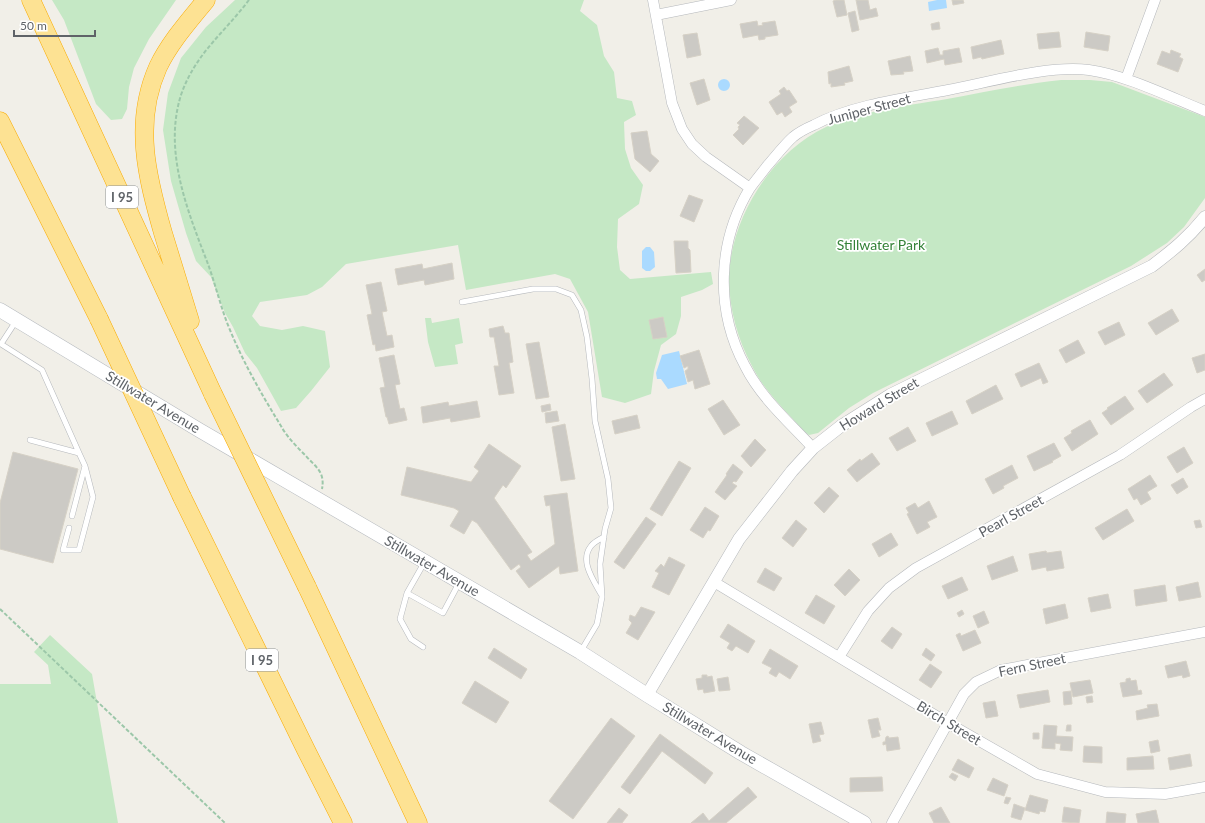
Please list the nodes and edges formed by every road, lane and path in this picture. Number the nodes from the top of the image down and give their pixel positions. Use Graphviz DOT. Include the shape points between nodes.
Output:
graph roads {
  1 [pos="31,0"];
  2 [pos="206,0"];
  3 [pos="249,0"];
  4 [pos="653,0"];
  5 [pos="730,0"];
  6 [pos="1155,0"];
  7 [pos="656,15"];
  8 [pos="1126,80"];
  9 [pos="1205,111"];
  10 [pos="0,121"];
  11 [pos="750,188"];
  12 [pos="1205,217"];
  13 [pos="462,302"];
  14 [pos="0,310"];
  15 [pos="17,320"];
  16 [pos="0,345"];
  17 [pos="213,394"];
  18 [pos="1205,399"];
  19 [pos="30,440"];
  20 [pos="813,448"];
  21 [pos="79,454"];
  22 [pos="85,466"];
  23 [pos="325,504"];
  24 [pos="72,516"];
  25 [pos="69,528"];
  26 [pos="604,536"];
  27 [pos="425,562"];
  28 [pos="460,582"];
  29 [pos="714,582"];
  30 [pos="407,593"];
  31 [pos="602,597"];
  32 [pos="0,609"];
  33 [pos="1205,632"];
  34 [pos="423,647"];
  35 [pos="580,652"];
  36 [pos="839,657"];
  37 [pos="647,695"];
  38 [pos="948,723"];
  39 [pos="1205,786"];
  40 [pos="225,823"];
  41 [pos="343,823"];
  42 [pos="418,823"];
  43 [pos="864,823"];
  44 [pos="892,823"];
  1 -- 17 [label="highway, I 95"];
  2 -- 17 [label="highway" via="178,34 158,66 144,115 144,143 148,174 160,223"];
  3 -- 23 [label="path" via="212,42 190,74 177,112 175,143 179,173 185,202 230,330 249,372 282,428 322,475"];
  4 -- 7 [label="street"];
  5 -- 7 [label="street"];
  6 -- 8 [label="street"];
  7 -- 11 [label="street" via="672,103 682,129 692,144 706,157"];
  8 -- 9 [label="street, Juniper Street"];
  8 -- 11 [label="street, Juniper Street" via="1088,70 1042,72 836,115 814,124 793,137"];
  10 -- 41 [label="highway, I 95, bridge" via="99,319 182,497"];
  11 -- 20 [label="street, Juniper Street" via="732,224 727,242 723,273 727,317 734,344 745,367 763,394"];
  12 -- 20 [label="street, Howard Street" via="1176,248 1152,266 890,395 841,426"];
  13 -- 26 [label="lane" via="533,289 556,289 572,295 581,310 587,337 595,420 609,487 611,508"];
  14 -- 15 [label="main road, Stillwater Avenue"];
  15 -- 16 [label="lane"];
  15 -- 23 [label="main road, Stillwater Avenue"];
  16 -- 21 [label="lane" via="42,370"];
  17 -- 42 [label="highway, I 95, bridge"];
  18 -- 36 [label="street, Pearl Street" via="1120,455 916,568 889,588 868,611"];
  19 -- 21 [label="lane"];
  20 -- 29 [label="street, Howard Street" via="739,539"];
  21 -- 22 [label="lane"];
  22 -- 24 [label="lane"];
  22 -- 25 [label="lane" via="93,497 79,550 63,550"];
  23 -- 27 [label="main road, Stillwater Avenue"];
  26 -- 31 [label="lane" via="600,564"];
  26 -- 31 [label="lane" via="591,545 586,555 589,571"];
  27 -- 28 [label="main road, Stillwater Avenue"];
  27 -- 30 [label="lane"];
  28 -- 30 [label="lane" via="443,613"];
  28 -- 35 [label="main road, Stillwater Avenue"];
  29 -- 36 [label="street, Birch Street"];
  29 -- 37 [label="street, Howard Street"];
  30 -- 34 [label="lane" via="400,619 411,639"];
  31 -- 35 [label="lane" via="597,624"];
  32 -- 40 [label="path"];
  33 -- 38 [label="street, Fern Street" via="1001,670 976,682 964,694"];
  35 -- 37 [label="main road, Stillwater Avenue"];
  36 -- 38 [label="street, Birch Street"];
  37 -- 43 [label="main road, Stillwater Avenue" via="741,753"];
  38 -- 39 [label="street, Birch Street" via="1037,774 1105,792 1165,794"];
  38 -- 44 [label="street, Fern Street"];
}
